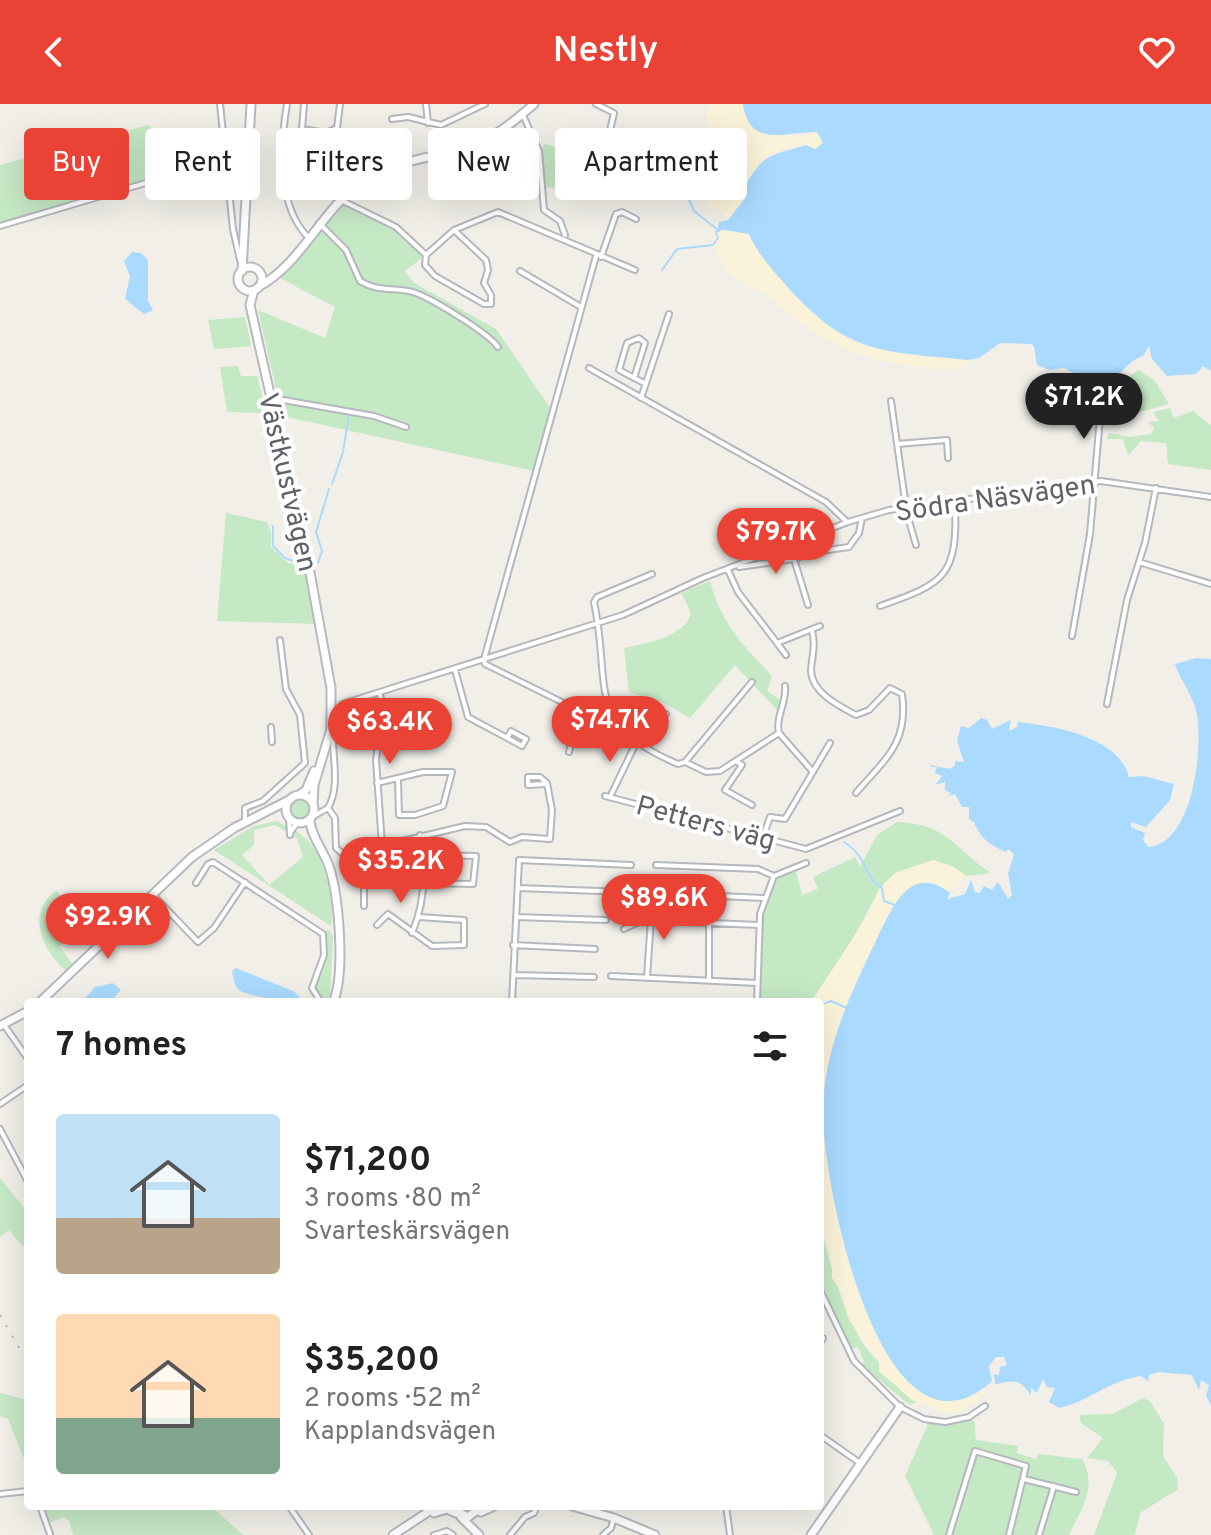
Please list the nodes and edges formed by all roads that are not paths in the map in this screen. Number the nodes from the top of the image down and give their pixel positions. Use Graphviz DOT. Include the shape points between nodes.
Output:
graph roads {
  1 [pos="220,104"];
  2 [pos="251,104"];
  3 [pos="287,104"];
  4 [pos="304,104"];
  5 [pos="340,104"];
  6 [pos="426,104"];
  7 [pos="485,104"];
  8 [pos="534,104"];
  9 [pos="596,104"];
  10 [pos="522,111"];
  11 [pos="392,119"];
  12 [pos="428,123"];
  13 [pos="223,128"];
  14 [pos="249,128"];
  15 [pos="287,128"];
  16 [pos="611,128"];
  17 [pos="412,160"];
  18 [pos="145,185"];
  19 [pos="231,200"];
  20 [pos="245,200"];
  21 [pos="290,200"];
  22 [pos="341,200"];
  23 [pos="344,200"];
  24 [pos="636,219"];
  25 [pos="319,223"];
  26 [pos="0,226"];
  27 [pos="454,230"];
  28 [pos="565,235"];
  29 [pos="308,237"];
  30 [pos="243,240"];
  31 [pos="426,255"];
  32 [pos="598,256"];
  33 [pos="245,261"];
  34 [pos="635,270"];
  35 [pos="242,271"];
  36 [pos="520,271"];
  37 [pos="259,272"];
  38 [pos="278,273"];
  39 [pos="241,287"];
  40 [pos="256,289"];
  41 [pos="581,307"];
  42 [pos="669,314"];
  43 [pos="498,347"];
  44 [pos="259,352"];
  45 [pos="589,368"];
  46 [pos="634,378"];
  47 [pos="646,384"];
  48 [pos="641,398"];
  49 [pos="270,399"];
  50 [pos="891,401"];
  51 [pos="1101,406"];
  52 [pos="406,427"];
  53 [pos="897,444"];
  54 [pos="948,458"];
  55 [pos="1093,481"];
  56 [pos="1156,488"];
  57 [pos="1211,497"];
  58 [pos="955,501"];
  59 [pos="906,508"];
  60 [pos="862,518"];
  61 [pos="848,522"];
  62 [pos="916,545"];
  63 [pos="794,559"];
  64 [pos="1139,562"];
  65 [pos="737,566"];
  66 [pos="728,570"];
  67 [pos="652,574"];
  68 [pos="1211,584"];
  69 [pos="808,605"];
  70 [pos="880,606"];
  71 [pos="318,612"];
  72 [pos="598,623"];
  73 [pos="820,626"];
  74 [pos="812,631"];
  75 [pos="1072,636"];
  76 [pos="280,640"];
  77 [pos="777,643"];
  78 [pos="786,655"];
  79 [pos="484,661"];
  80 [pos="455,670"];
  81 [pos="752,682"];
  82 [pos="785,686"];
  83 [pos="380,695"];
  84 [pos="1107,704"];
  85 [pos="580,711"];
  86 [pos="609,712"];
  87 [pos="666,714"];
  88 [pos="271,727"];
  89 [pos="779,733"];
  90 [pos="507,738"];
  91 [pos="272,742"];
  92 [pos="638,743"];
  93 [pos="830,743"];
  94 [pos="397,745"];
  95 [pos="376,748"];
  96 [pos="569,752"];
  97 [pos="736,761"];
  98 [pos="685,762"];
  99 [pos="813,772"];
  100 [pos="398,780"];
  101 [pos="377,783"];
  102 [pos="547,784"];
  103 [pos="856,793"];
  104 [pos="295,797"];
  105 [pos="314,804"];
  106 [pos="752,805"];
  107 [pos="328,808"];
  108 [pos="900,811"];
  109 [pos="288,817"];
  110 [pos="311,818"];
  111 [pos="245,822"];
  112 [pos="298,824"];
  113 [pos="420,835"];
  114 [pos="763,837"];
  115 [pos="382,845"];
  116 [pos="423,855"];
  117 [pos="328,863"];
  118 [pos="806,863"];
  119 [pos="631,865"];
  120 [pos="656,865"];
  121 [pos="774,876"];
  122 [pos="245,882"];
  123 [pos="196,883"];
  124 [pos="424,883"];
  125 [pos="518,888"];
  126 [pos="626,892"];
  127 [pos="653,893"];
  128 [pos="153,895"];
  129 [pos="764,898"];
  130 [pos="652,905"];
  131 [pos="364,906"];
  132 [pos="419,917"];
  133 [pos="516,917"];
  134 [pos="606,920"];
  135 [pos="652,920"];
  136 [pos="709,922"];
  137 [pos="377,925"];
  138 [pos="759,925"];
  139 [pos="624,929"];
  140 [pos="412,933"];
  141 [pos="513,945"];
  142 [pos="595,949"];
  143 [pos="514,975"];
  144 [pos="611,976"];
  145 [pos="594,977"];
  146 [pos="647,977"];
  147 [pos="339,979"];
  148 [pos="709,980"];
  149 [pos="758,983"];
  150 [pos="44,998"];
  151 [pos="325,998"];
  152 [pos="330,998"];
  153 [pos="345,998"];
  154 [pos="512,998"];
  155 [pos="757,998"];
  156 [pos="24,1013"];
  157 [pos="1,1025"];
  158 [pos="24,1054"];
  159 [pos="24,1088"];
  160 [pos="0,1104"];
  161 [pos="0,1129"];
  162 [pos="24,1174"];
  163 [pos="824,1298"];
  164 [pos="985,1406"];
  165 [pos="900,1407"];
  166 [pos="824,1438"];
  167 [pos="860,1463"];
  168 [pos="1024,1479"];
  169 [pos="1054,1486"];
  170 [pos="24,1491"];
  171 [pos="1076,1492"];
  172 [pos="0,1494"];
  173 [pos="41,1510"];
  174 [pos="292,1510"];
  175 [pos="431,1510"];
  176 [pos="535,1510"];
  177 [pos="586,1510"];
  178 [pos="727,1510"];
  179 [pos="455,1511"];
  180 [pos="480,1511"];
  181 [pos="614,1518"];
  182 [pos="410,1524"];
  183 [pos="50,1534"];
  184 [pos="309,1535"];
  185 [pos="393,1535"];
  186 [pos="434,1535"];
  187 [pos="453,1535"];
  188 [pos="479,1535"];
  189 [pos="510,1535"];
  190 [pos="603,1535"];
  191 [pos="655,1535"];
  192 [pos="730,1535"];
  193 [pos="811,1535"];
  194 [pos="949,1535"];
  195 [pos="1009,1535"];
  196 [pos="1039,1535"];
  1 -- 13 [label="street"];
  2 -- 14 [label="main road, Västkustvägen"];
  3 -- 15 [label="street"];
  4 -- 5 [label="street" via="302,129 326,133 337,128"];
  6 -- 12 [label="street"];
  7 -- 12 [label="street" via="444,125"];
  8 -- 10 [label="main road"];
  9 -- 16 [label="street" via="614,113"];
  10 -- 17 [label="main road" via="483,141"];
  10 -- 28 [label="street" via="539,151 544,210 560,221"];
  11 -- 12 [label="street"];
  18 -- 26 [label="street"];
  19 -- 33 [label="street" via="233,229"];
  20 -- 30 [label="main road, Västkustvägen"];
  21 -- 29 [label="street" via="294,220"];
  22 -- 25 [label="main road"];
  23 -- 31 [label="street" via="396,227"];
  24 -- 32 [label="street" via="616,214"];
  25 -- 29 [label="main road"];
  25 -- 43 [label="street" via="346,250 360,281 373,288 413,292 488,335"];
  27 -- 31 [label="street"];
  27 -- 31 [label="street" via="486,260 484,283 491,304 435,276 425,265"];
  27 -- 32 [label="street" via="493,212 504,213"];
  29 -- 38 [label="main road"];
  30 -- 33 [label="main road, Västkustvägen"];
  30 -- 37 [label="main road, Västkustvägen"];
  32 -- 34 [label="street"];
  32 -- 41 [label="street"];
  33 -- 35 [label="main road, Västkustvägen"];
  35 -- 37 [label="main road"];
  35 -- 39 [label="main road, Västkustvägen"];
  36 -- 41 [label="street"];
  37 -- 38 [label="main road"];
  37 -- 40 [label="main road, Västkustvägen"];
  38 -- 40 [label="main road"];
  39 -- 40 [label="main road"];
  39 -- 44 [label="main road, Västkustvägen"];
  40 -- 44 [label="main road, Västkustvägen" via="250,305"];
  41 -- 79 [label="street"];
  42 -- 47 [label="street"];
  44 -- 49 [label="main road, Västkustvägen"];
  45 -- 48 [label="street"];
  46 -- 46 [label="street" via="619,370 627,343 639,338 645,343"];
  46 -- 47 [label="street"];
  47 -- 48 [label="street"];
  48 -- 61 [label="street" via="826,502"];
  49 -- 52 [label="street" via="372,415"];
  49 -- 71 [label="main road, Västkustvägen"];
  50 -- 53 [label="street"];
  51 -- 55 [label="street"];
  53 -- 54 [label="street" via="947,440"];
  53 -- 59 [label="street"];
  55 -- 56 [label="street, Södra Näsvägen"];
  55 -- 58 [label="street, Södra Näsvägen"];
  55 -- 75 [label="street"];
  56 -- 57 [label="street, Södra Näsvägen"];
  56 -- 64 [label="street"];
  58 -- 59 [label="street, Södra Näsvägen"];
  58 -- 70 [label="street" via="953,549 940,577 931,588"];
  59 -- 60 [label="street, Södra Näsvägen"];
  59 -- 62 [label="street"];
  60 -- 61 [label="street, Södra Näsvägen"];
  60 -- 63 [label="street" via="849,547"];
  61 -- 65 [label="street, Södra Näsvägen"];
  63 -- 65 [label="street"];
  63 -- 69 [label="street"];
  64 -- 68 [label="street"];
  64 -- 84 [label="street"];
  65 -- 66 [label="street, Södra Näsvägen"];
  66 -- 72 [label="street, Södra Näsvägen"];
  66 -- 77 [label="street"];
  67 -- 72 [label="street" via="597,598"];
  71 -- 104 [label="main road, Västkustvägen" via="328,728 306,790"];
  71 -- 105 [label="main road, Västkustvägen" via="332,715"];
  72 -- 79 [label="street, Södra Näsvägen"];
  72 -- 86 [label="street"];
  73 -- 74 [label="street"];
  74 -- 77 [label="street"];
  74 -- 103 [label="street" via="811,674 833,701 856,715 869,710 890,688 902,694 900,740"];
  76 -- 111 [label="street" via="286,689 300,715 305,763 260,803 246,807"];
  77 -- 78 [label="street"];
  79 -- 80 [label="street, Södra Näsvägen"];
  79 -- 85 [label="street"];
  80 -- 83 [label="street, Södra Näsvägen"];
  80 -- 90 [label="street" via="468,717"];
  81 -- 98 [label="street"];
  82 -- 89 [label="street"];
  83 -- 95 [label="street"];
  83 -- 107 [label="street, Södra Näsvägen" via="339,708 335,793"];
  85 -- 86 [label="street"];
  85 -- 96 [label="street"];
  86 -- 92 [label="street" via="623,733"];
  87 -- 92 [label="street"];
  88 -- 91 [label="street"];
  89 -- 97 [label="street"];
  89 -- 99 [label="street"];
  92 -- 98 [label="street" via="675,763"];
  92 -- 114 [label="street, Petters väg" via="608,796"];
  93 -- 99 [label="street"];
  94 -- 94 [label="street" via="404,712 428,705 436,740"];
  94 -- 95 [label="street"];
  95 -- 101 [label="street"];
  97 -- 98 [label="street" via="712,772"];
  97 -- 106 [label="street" via="742,765 725,790"];
  99 -- 114 [label="street" via="785,819 770,817"];
  100 -- 100 [label="street" via="399,815 415,815 443,806 452,772 423,772"];
  100 -- 101 [label="street"];
  101 -- 115 [label="street"];
  102 -- 113 [label="street" via="550,839 508,842 476,825"];
  104 -- 105 [label="main road"];
  104 -- 109 [label="main road" via="286,807"];
  104 -- 111 [label="main road"];
  105 -- 107 [label="street"];
  105 -- 110 [label="main road"];
  107 -- 110 [label="street"];
  107 -- 115 [label="street" via="335,818 340,853 351,855"];
  108 -- 114 [label="street, Petters väg" via="808,849"];
  109 -- 111 [label="main road" via="278,814"];
  109 -- 112 [label="main road"];
  109 -- 112 [label="street" via="290,835"];
  110 -- 112 [label="main road"];
  110 -- 117 [label="main road"];
  111 -- 128 [label="main road" via="212,841"];
  112 -- 117 [label="main road" via="311,834"];
  113 -- 115 [label="street"];
  113 -- 116 [label="street"];
  116 -- 124 [label="street"];
  116 -- 124 [label="street" via="473,853 475,882"];
  116 -- 131 [label="street" via="367,876"];
  117 -- 147 [label="main road" via="336,902"];
  118 -- 121 [label="street"];
  119 -- 125 [label="street" via="519,860"];
  120 -- 121 [label="street" via="758,869"];
  121 -- 129 [label="street"];
  122 -- 123 [label="street" via="211,862"];
  122 -- 128 [label="street" via="198,942"];
  122 -- 151 [label="street" via="324,936 324,955 313,985"];
  124 -- 132 [label="street"];
  125 -- 126 [label="street"];
  125 -- 133 [label="street"];
  127 -- 129 [label="street"];
  128 -- 150 [label="main road"];
  129 -- 138 [label="street"];
  130 -- 135 [label="street"];
  132 -- 140 [label="street"];
  132 -- 140 [label="street" via="464,920 464,945 432,946"];
  133 -- 134 [label="street"];
  133 -- 141 [label="street"];
  135 -- 136 [label="street"];
  135 -- 139 [label="street" via="633,921"];
  135 -- 146 [label="street"];
  136 -- 138 [label="street"];
  136 -- 148 [label="street"];
  137 -- 140 [label="street" via="388,914"];
  138 -- 149 [label="street"];
  141 -- 142 [label="street"];
  141 -- 143 [label="street"];
  143 -- 145 [label="street"];
  143 -- 154 [label="street"];
  144 -- 146 [label="street"];
  146 -- 148 [label="street"];
  147 -- 152 [label="main road"];
  147 -- 153 [label="main road"];
  148 -- 149 [label="street"];
  149 -- 155 [label="street"];
  156 -- 157 [label="main road"];
  157 -- 158 [label="street"];
  159 -- 160 [label="street"];
  161 -- 162 [label="street"];
  163 -- 165 [label="street" via="854,1361"];
  164 -- 165 [label="street" via="965,1419 945,1422"];
  165 -- 167 [label="main road"];
  166 -- 167 [label="street"];
  167 -- 193 [label="main road"];
  168 -- 169 [label="street"];
  168 -- 194 [label="street" via="1024,1463 975,1451"];
  168 -- 195 [label="street"];
  169 -- 171 [label="street"];
  169 -- 196 [label="street"];
  170 -- 172 [label="street"];
  173 -- 183 [label="street"];
  174 -- 184 [label="street"];
  175 -- 182 [label="main road"];
  176 -- 189 [label="street"];
  177 -- 181 [label="main road"];
  178 -- 192 [label="street"];
  179 -- 180 [label="main road"];
  179 -- 182 [label="main road" via="442,1510"];
  179 -- 188 [label="main road"];
  180 -- 188 [label="main road"];
  181 -- 190 [label="street"];
  181 -- 191 [label="main road"];
  182 -- 185 [label="main road"];
  186 -- 187 [label="street"];
}
